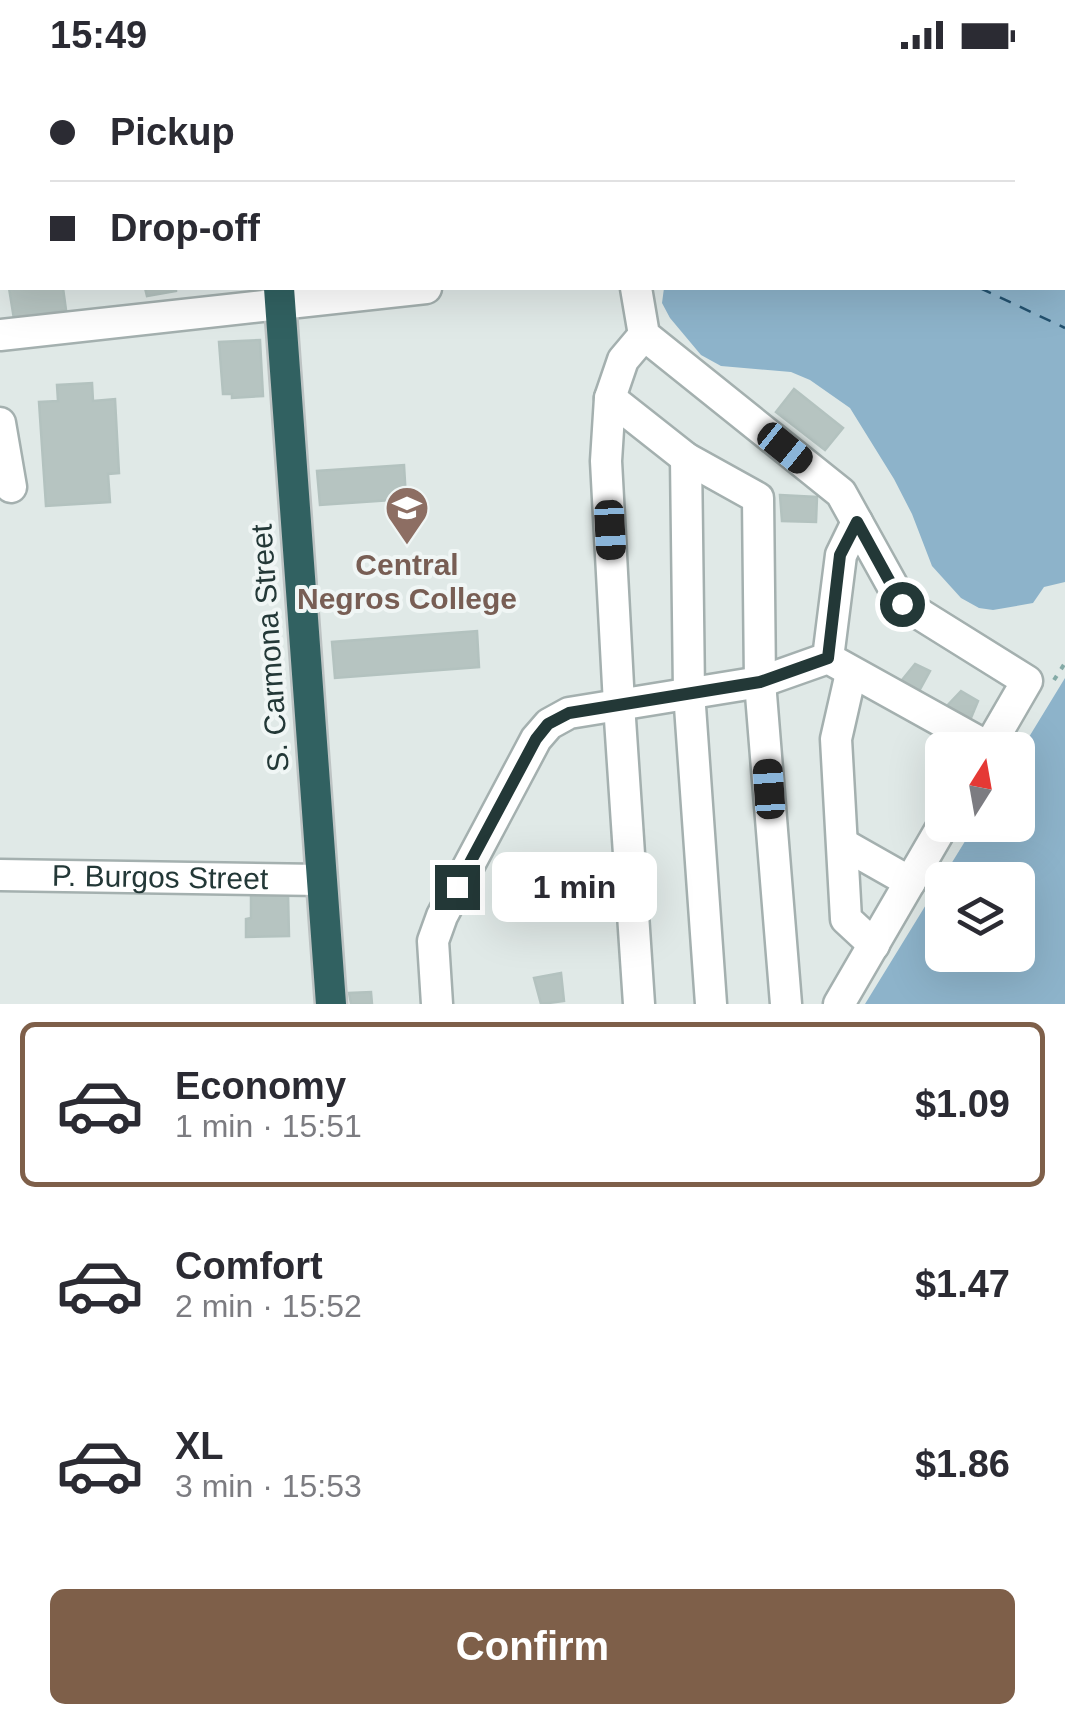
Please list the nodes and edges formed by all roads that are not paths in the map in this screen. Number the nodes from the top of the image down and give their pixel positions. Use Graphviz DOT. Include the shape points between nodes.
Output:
graph roads {
  1 [pos="390,290"];
  2 [pos="636,290"];
  3 [pos="280,296"];
  4 [pos="644,334"];
  5 [pos="0,336"];
  6 [pos="610,398"];
  7 [pos="0,423"];
  8 [pos="686,458"];
  9 [pos="11,486"];
  10 [pos="857,522"];
  11 [pos="840,666"];
  12 [pos="760,682"];
  13 [pos="688,692"];
  14 [pos="619,704"];
  15 [pos="958,732"];
  16 [pos="998,732"];
  17 [pos="933,842"];
  18 [pos="843,844"];
  19 [pos="0,875"];
  20 [pos="321,880"];
  21 [pos="910,882"];
  22 [pos="874,945"];
  23 [pos="332,1004"];
  24 [pos="437,1004"];
  25 [pos="640,1004"];
  26 [pos="711,1004"];
  27 [pos="786,1004"];
  28 [pos="840,1004"];
  1 -- 3 [label="street"];
  2 -- 4 [label="street"];
  3 -- 5 [label="street"];
  3 -- 20 [label="highway, S. Carmona Street"];
  4 -- 6 [label="street" via="622,360"];
  4 -- 10 [label="street" via="842,492"];
  6 -- 8 [label="street"];
  6 -- 14 [label="street" via="606,461"];
  7 -- 9 [label="street"];
  8 -- 12 [label="street" via="758,498"];
  8 -- 13 [label="street"];
  10 -- 11 [label="street" via="840,555"];
  10 -- 16 [label="street" via="902,604 1027,681"];
  11 -- 12 [label="street"];
  11 -- 15 [label="street"];
  11 -- 18 [label="street" via="836,739"];
  12 -- 13 [label="street"];
  12 -- 27 [label="street"];
  13 -- 14 [label="street"];
  13 -- 26 [label="street"];
  14 -- 24 [label="street" via="569,713 536,739 442,916 434,941"];
  14 -- 25 [label="street"];
  17 -- 21 [label="street"];
  18 -- 21 [label="street"];
  18 -- 22 [label="street" via="846,919"];
  19 -- 20 [label="street, P. Burgos Street"];
  20 -- 23 [label="highway, S. Carmona Street"];
  21 -- 22 [label="street"];
  22 -- 28 [label="street"];
}
